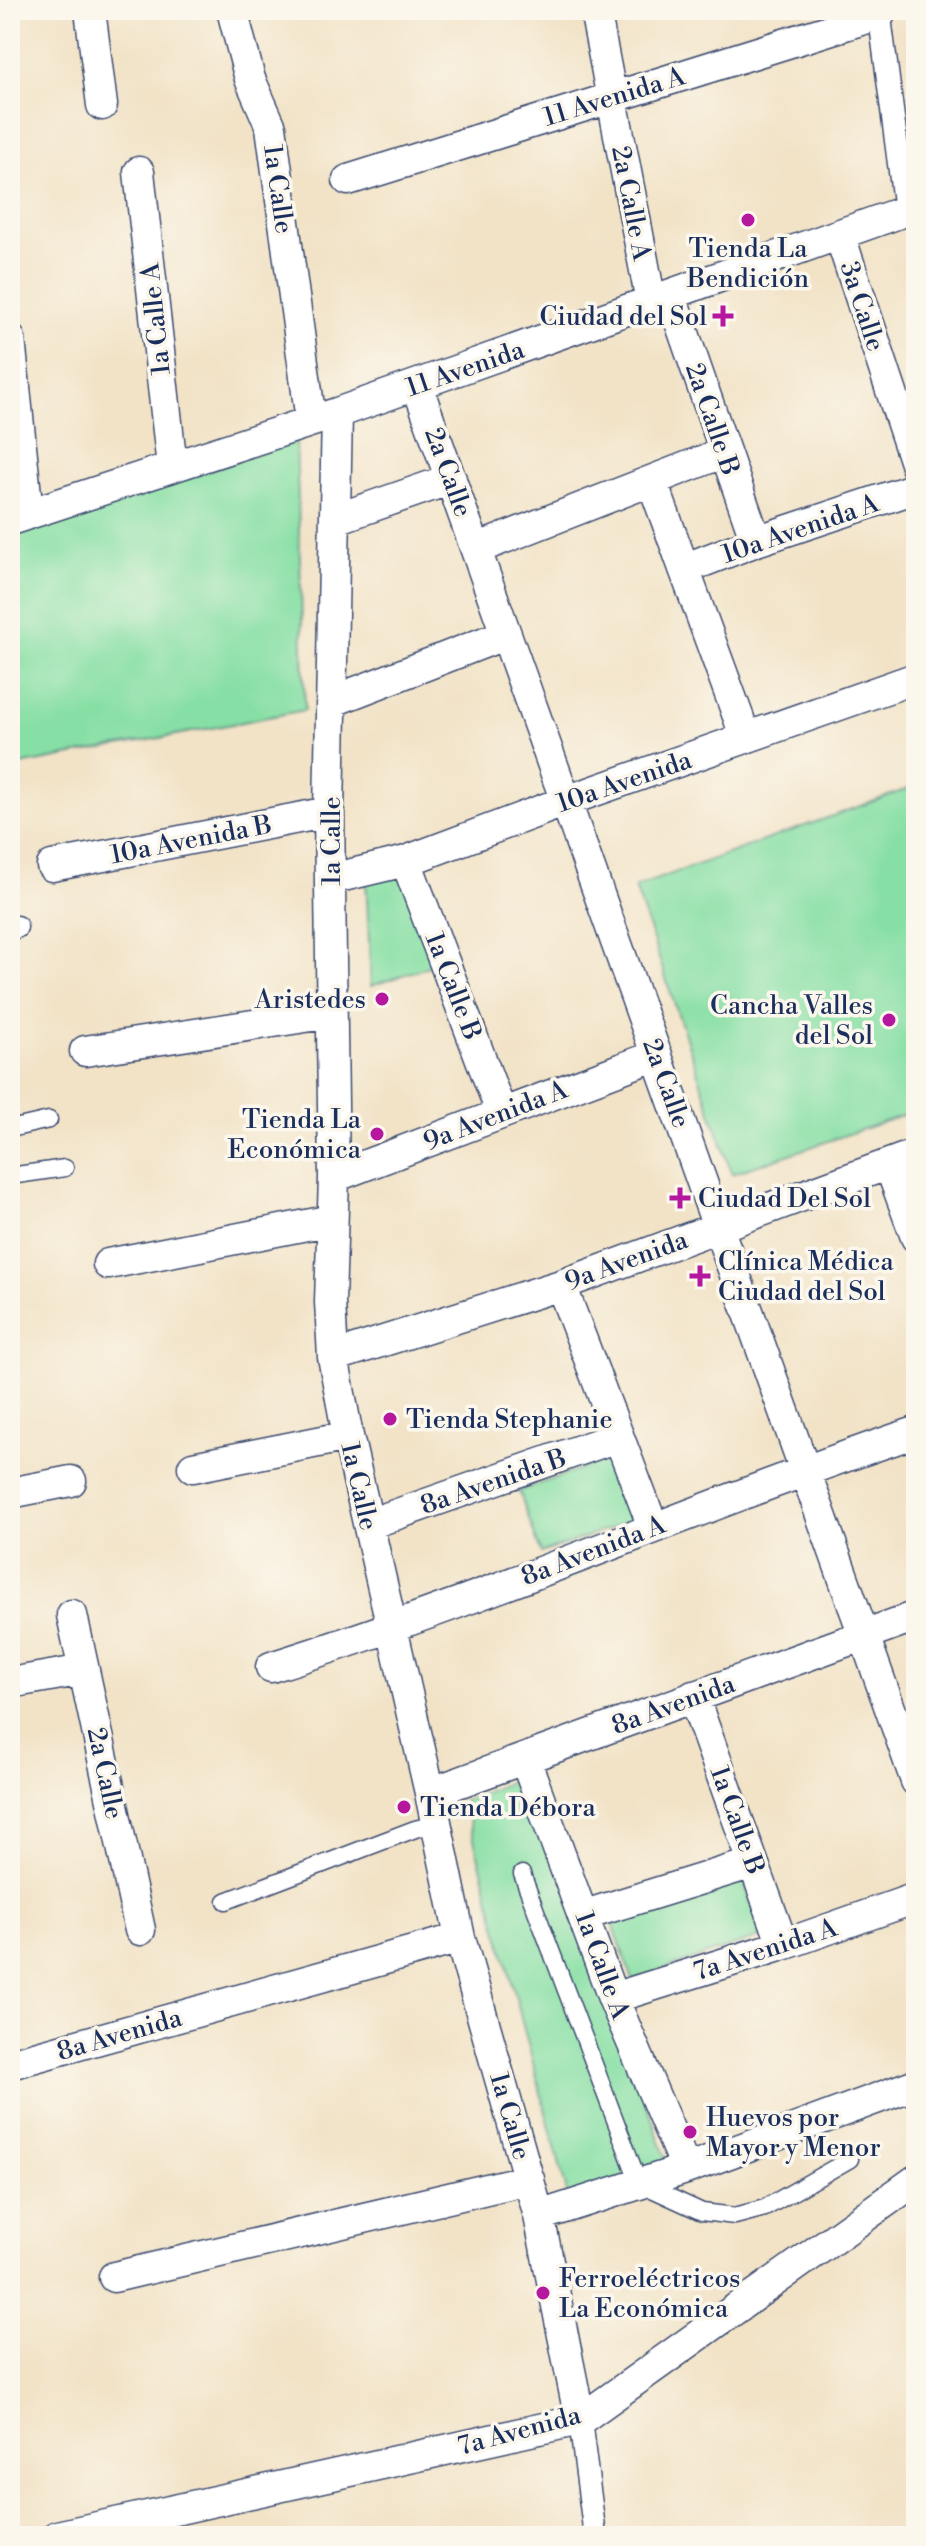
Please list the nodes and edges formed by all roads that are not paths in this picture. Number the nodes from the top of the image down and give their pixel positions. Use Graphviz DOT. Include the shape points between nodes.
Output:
graph roads {
  1 [pos="90,10"];
  2 [pos="232,10"];
  3 [pos="595,10"];
  4 [pos="880,12"];
  5 [pos="612,97"];
  6 [pos="102,105"];
  7 [pos="139,172"];
  8 [pos="348,180"];
  9 [pos="911,208"];
  10 [pos="840,236"];
  11 [pos="661,299"];
  12 [pos="10,339"];
  13 [pos="417,385"];
  14 [pos="905,397"];
  15 [pos="324,417"];
  16 [pos="725,452"];
  17 [pos="916,466"];
  18 [pos="172,467"];
  19 [pos="451,479"];
  20 [pos="652,481"];
  21 [pos="916,488"];
  22 [pos="19,517"];
  23 [pos="336,519"];
  24 [pos="756,541"];
  25 [pos="476,549"];
  26 [pos="684,569"];
  27 [pos="506,634"];
  28 [pos="916,678"];
  29 [pos="333,701"];
  30 [pos="746,738"];
  31 [pos="566,801"];
  32 [pos="329,812"];
  33 [pos="406,861"];
  34 [pos="52,866"];
  35 [pos="331,879"];
  36 [pos="331,1013"];
  37 [pos="85,1051"];
  38 [pos="657,1055"];
  39 [pos="501,1112"];
  40 [pos="49,1120"];
  41 [pos="10,1129"];
  42 [pos="902,1159"];
  43 [pos="65,1168"];
  44 [pos="10,1176"];
  45 [pos="334,1177"];
  46 [pos="332,1220"];
  47 [pos="718,1226"];
  48 [pos="916,1237"];
  49 [pos="108,1264"];
  50 [pos="561,1285"];
  51 [pos="333,1357"];
  52 [pos="916,1432"];
  53 [pos="348,1436"];
  54 [pos="617,1437"];
  55 [pos="193,1467"];
  56 [pos="804,1469"];
  57 [pos="71,1481"];
  58 [pos="10,1493"];
  59 [pos="369,1524"];
  60 [pos="653,1527"];
  61 [pos="72,1615"];
  62 [pos="916,1616"];
  63 [pos="391,1629"];
  64 [pos="865,1634"];
  65 [pos="271,1667"];
  66 [pos="84,1670"];
  67 [pos="10,1683"];
  68 [pos="693,1696"];
  69 [pos="525,1759"];
  70 [pos="916,1781"];
  71 [pos="430,1793"];
  72 [pos="435,1824"];
  73 [pos="753,1863"];
  74 [pos="522,1874"];
  75 [pos="916,1898"];
  76 [pos="226,1901"];
  77 [pos="585,1915"];
  78 [pos="140,1930"];
  79 [pos="460,1938"];
  80 [pos="783,1945"];
  81 [pos="613,1998"];
  82 [pos="10,2064"];
  83 [pos="916,2084"];
  84 [pos="850,2159"];
  85 [pos="686,2169"];
  86 [pos="529,2179"];
  87 [pos="916,2181"];
  88 [pos="639,2183"];
  89 [pos="539,2216"];
  90 [pos="114,2277"];
  91 [pos="580,2420"];
  92 [pos="57,2536"];
  93 [pos="595,2536"];
  1 -- 6 [label="street"];
  2 -- 15 [label="street, 1a Calle" via="250,79 271,127"];
  3 -- 5 [label="street, 2a Calle A"];
  4 -- 5 [label="street, 11 Avenida A"];
  4 -- 9 [label="street"];
  5 -- 8 [label="street, 11 Avenida A"];
  5 -- 11 [label="street, 2a Calle A"];
  7 -- 18 [label="street, 1a Calle A"];
  9 -- 10 [label="street, 11 Avenida"];
  10 -- 11 [label="street, 11 Avenida"];
  10 -- 14 [label="street, 3a Calle"];
  11 -- 13 [label="street, 11 Avenida"];
  11 -- 16 [label="street, 2a Calle B"];
  12 -- 22 [label="street"];
  13 -- 15 [label="street, 11 Avenida"];
  13 -- 19 [label="street, 2a Calle"];
  14 -- 17 [label="street, 3a Calle"];
  15 -- 18 [label="street, 11 Avenida"];
  15 -- 23 [label="street, 1a Calle"];
  16 -- 20 [label="street"];
  16 -- 24 [label="street, 2a Calle B"];
  18 -- 22 [label="street, 11 Avenida"];
  19 -- 23 [label="street"];
  19 -- 25 [label="street, 2a Calle"];
  20 -- 25 [label="street"];
  20 -- 26 [label="street"];
  21 -- 24 [label="street, 10a Avenida A"];
  23 -- 29 [label="street, 1a Calle"];
  24 -- 26 [label="street, 10a Avenida A"];
  25 -- 27 [label="street, 2a Calle"];
  26 -- 30 [label="street"];
  27 -- 29 [label="street"];
  27 -- 31 [label="street, 2a Calle"];
  28 -- 30 [label="street, 10a Avenida"];
  29 -- 32 [label="street, 1a Calle"];
  30 -- 31 [label="street, 10a Avenida"];
  31 -- 33 [label="street, 10a Avenida"];
  31 -- 38 [label="street, 2a Calle"];
  32 -- 34 [label="street, 10a Avenida B"];
  32 -- 35 [label="street, 1a Calle"];
  33 -- 35 [label="street, 10a Avenida"];
  33 -- 39 [label="street, 1a Calle B"];
  35 -- 36 [label="street, 1a Calle"];
  36 -- 37 [label="street"];
  36 -- 45 [label="street, 1a Calle"];
  38 -- 39 [label="street, 9a Avenida A"];
  38 -- 47 [label="street, 2a Calle"];
  39 -- 45 [label="street, 9a Avenida A"];
  40 -- 41 [label="lane"];
  42 -- 47 [label="street, 9a Avenida"];
  42 -- 48 [label="street"];
  43 -- 44 [label="lane"];
  45 -- 46 [label="street, 1a Calle"];
  46 -- 49 [label="street"];
  46 -- 51 [label="street, 1a Calle"];
  47 -- 50 [label="street, 9a Avenida"];
  47 -- 56 [label="street, 2a Calle"];
  50 -- 51 [label="street, 9a Avenida"];
  50 -- 54 [label="street"];
  51 -- 53 [label="street, 1a Calle"];
  52 -- 56 [label="street, 8a Avenida A"];
  53 -- 55 [label="street"];
  53 -- 59 [label="street, 1a Calle"];
  54 -- 59 [label="street, 8a Avenida B"];
  54 -- 60 [label="street"];
  56 -- 60 [label="street, 8a Avenida A"];
  56 -- 64 [label="street, 2a Calle"];
  57 -- 58 [label="street"];
  59 -- 63 [label="street, 1a Calle"];
  60 -- 63 [label="street, 8a Avenida A"];
  61 -- 66 [label="street, 2a Calle"];
  62 -- 64 [label="street, 8a Avenida"];
  63 -- 65 [label="street, 8a Avenida A"];
  63 -- 71 [label="street, 1a Calle"];
  64 -- 68 [label="street, 8a Avenida"];
  64 -- 70 [label="street, 2a Calle"];
  66 -- 67 [label="street"];
  66 -- 78 [label="street, 2a Calle"];
  68 -- 69 [label="street, 8a Avenida"];
  68 -- 73 [label="street, 1a Calle B"];
  69 -- 71 [label="street, 8a Avenida"];
  69 -- 77 [label="street, 1a Calle A"];
  71 -- 72 [label="street, 1a Calle"];
  72 -- 76 [label="lane"];
  72 -- 79 [label="street, 1a Calle"];
  73 -- 77 [label="street"];
  73 -- 80 [label="street, 1a Calle B"];
  74 -- 88 [label="lane"];
  75 -- 80 [label="street, 7a Avenida A"];
  77 -- 81 [label="street, 1a Calle A"];
  79 -- 82 [label="street, 8a Avenida"];
  79 -- 86 [label="street, 1a Calle"];
  80 -- 81 [label="street, 7a Avenida A"];
  81 -- 85 [label="street, 1a Calle A"];
  83 -- 85 [label="street"];
  84 -- 88 [label="lane" via="765,2208 735,2216 702,2212"];
  85 -- 88 [label="street"];
  86 -- 89 [label="street, 1a Calle"];
  86 -- 90 [label="street"];
  87 -- 91 [label="street, 7a Avenida"];
  88 -- 89 [label="street"];
  89 -- 91 [label="street, 1a Calle"];
  91 -- 92 [label="street, 7a Avenida"];
  91 -- 93 [label="street, 1a Calle"];
}
